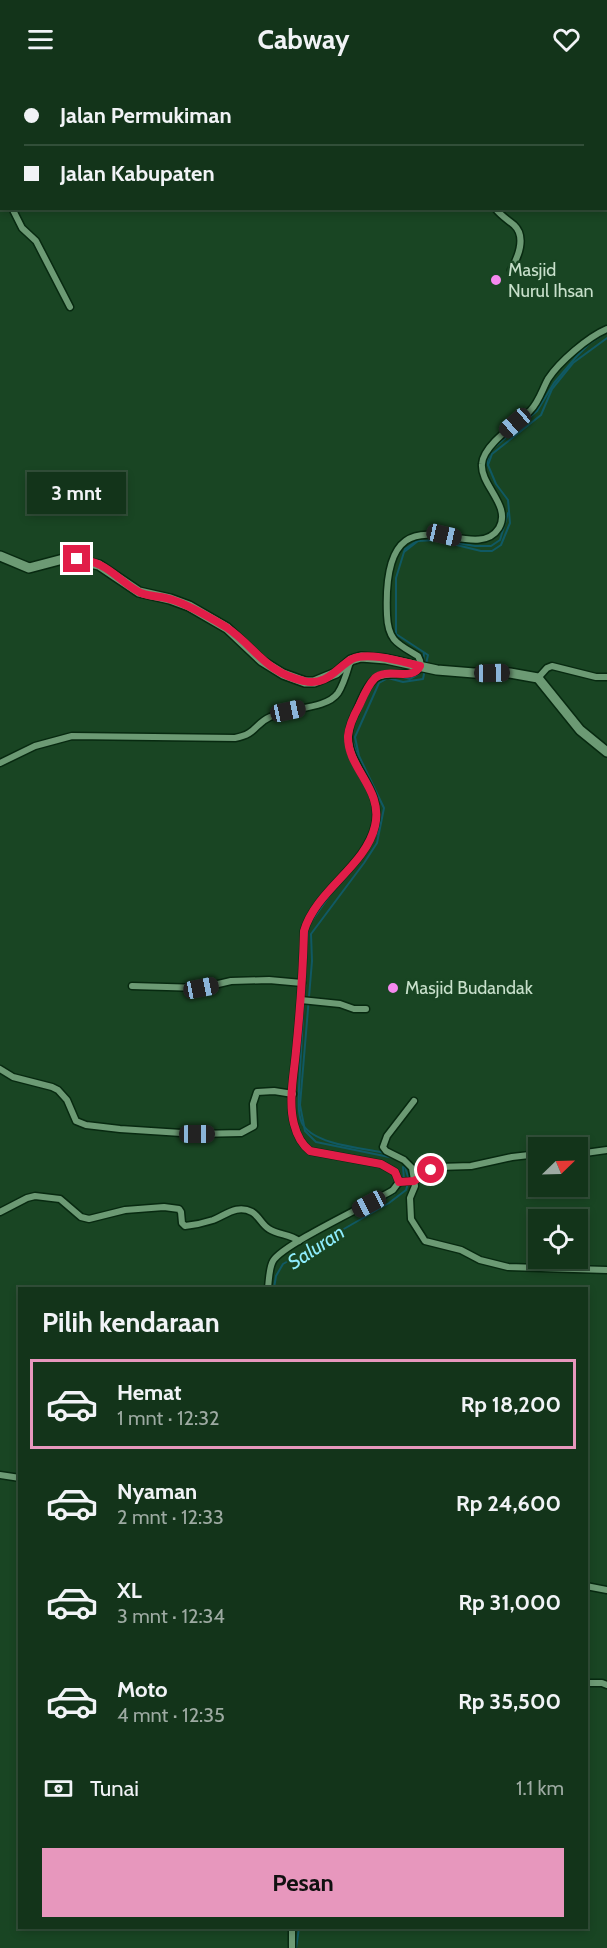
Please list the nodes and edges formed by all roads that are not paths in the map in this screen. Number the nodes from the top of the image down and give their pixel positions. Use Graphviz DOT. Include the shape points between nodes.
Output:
graph roads {
  1 [pos="0,121"];
  2 [pos="0,133"];
  3 [pos="13,210"];
  4 [pos="497,210"];
  5 [pos="511,270"];
  6 [pos="70,307"];
  7 [pos="607,329"];
  8 [pos="0,556"];
  9 [pos="351,660"];
  10 [pos="421,666"];
  11 [pos="607,677"];
  12 [pos="538,678"];
  13 [pos="607,752"];
  14 [pos="0,763"];
  15 [pos="302,983"];
  16 [pos="132,986"];
  17 [pos="303,1000"];
  18 [pos="366,1009"];
  19 [pos="0,1069"];
  20 [pos="293,1094"];
  21 [pos="414,1101"];
  22 [pos="607,1150"];
  23 [pos="588,1153"];
  24 [pos="528,1155"];
  25 [pos="413,1181"];
  26 [pos="400,1182"];
  27 [pos="0,1212"];
  28 [pos="299,1241"];
  29 [pos="607,1269"];
  30 [pos="268,1287"];
  31 [pos="0,1475"];
  32 [pos="18,1478"];
  33 [pos="588,1586"];
  34 [pos="607,1590"];
  35 [pos="588,1683"];
  36 [pos="607,1685"];
  37 [pos="292,1929"];
  38 [pos="291,1948"];
  1 -- 2 [label="street"];
  3 -- 6 [label="street" via="22,228 36,241"];
  4 -- 5 [label="street" via="520,236"];
  7 -- 10 [label="street" via="556,369 534,405 484,457 482,470 502,514 496,532 474,539 424,535 406,541 394,555 388,584 388,629 393,640 418,656"];
  8 -- 9 [label="street" via="29,568 67,558 99,564 139,592 170,599 227,628 262,661 305,682 336,674"];
  9 -- 10 [label="street" via="375,657"];
  9 -- 14 [label="street" via="342,687 328,702 272,715 247,736 72,736 35,746"];
  10 -- 12 [label="street"];
  10 -- 15 [label="street" via="413,674 375,678 351,724 348,737 352,759 373,794 375,828 363,850 307,923"];
  11 -- 12 [label="street" via="552,666"];
  12 -- 13 [label="street" via="580,730"];
  15 -- 16 [label="street" via="231,981 179,989"];
  15 -- 17 [label="street"];
  17 -- 18 [label="street"];
  17 -- 20 [label="street"];
  19 -- 20 [label="street" via="13,1077 58,1090 76,1121 120,1129 241,1133 253,1127 257,1092"];
  20 -- 26 [label="street" via="293,1123 301,1144 310,1151 381,1164 395,1172"];
  21 -- 25 [label="street" via="383,1147 408,1163"];
  22 -- 23 [label="street"];
  24 -- 25 [label="street" via="471,1166 439,1167"];
  25 -- 26 [label="street"];
  25 -- 29 [label="street" via="411,1219 425,1241 508,1268"];
  26 -- 28 [label="street" via="393,1190"];
  27 -- 28 [label="street" via="27,1198 43,1197 60,1199 89,1219 125,1210 179,1209 185,1226 238,1209 253,1212 263,1225"];
  28 -- 30 [label="street" via="272,1262"];
  31 -- 32 [label="street"];
  33 -- 34 [label="street"];
  35 -- 36 [label="street"];
  37 -- 38 [label="street"];
}
